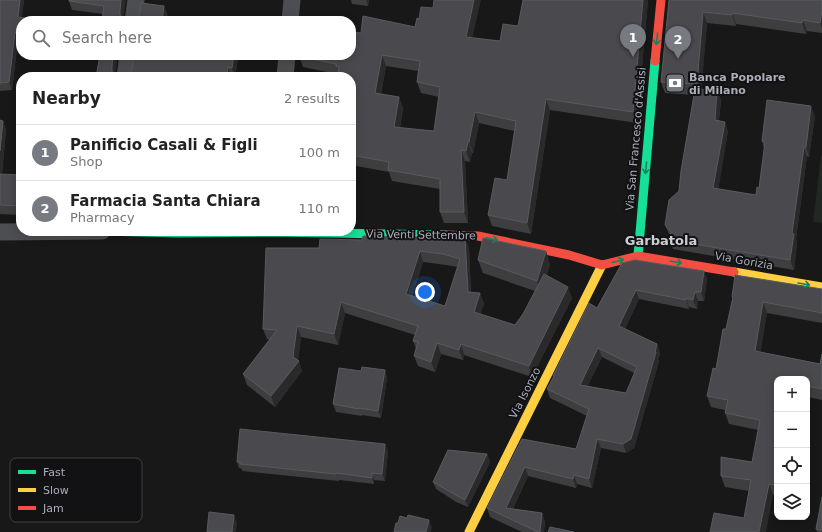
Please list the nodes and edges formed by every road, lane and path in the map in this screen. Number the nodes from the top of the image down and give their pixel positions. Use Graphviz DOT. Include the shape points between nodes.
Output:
graph roads {
  1 [pos="136,0"];
  2 [pos="292,0"];
  3 [pos="661,0"];
  4 [pos="134,16"];
  5 [pos="290,16"];
  6 [pos="127,60"];
  7 [pos="287,60"];
  8 [pos="126,72"];
  9 [pos="285,72"];
  10 [pos="0,232"];
  11 [pos="16,232"];
  12 [pos="356,234"];
  13 [pos="638,256"];
  14 [pos="602,265"];
  15 [pos="822,287"];
  16 [pos="469,532"];
  1 -- 4 [label="street"];
  2 -- 5 [label="street"];
  3 -- 13 [label="street, Via San Francesco d'Assisi, one-way"];
  6 -- 8 [label="street"];
  7 -- 9 [label="street"];
  10 -- 11 [label="street, Via Venti Settembre"];
  12 -- 14 [label="street, Via Venti Settembre, one-way" via="478,236 569,255"];
  14 -- 13 [label="street, one-way"];
  13 -- 15 [label="street, Via Gorizia, one-way"];
  14 -- 16 [label="street, Via Isonzo"];
}
